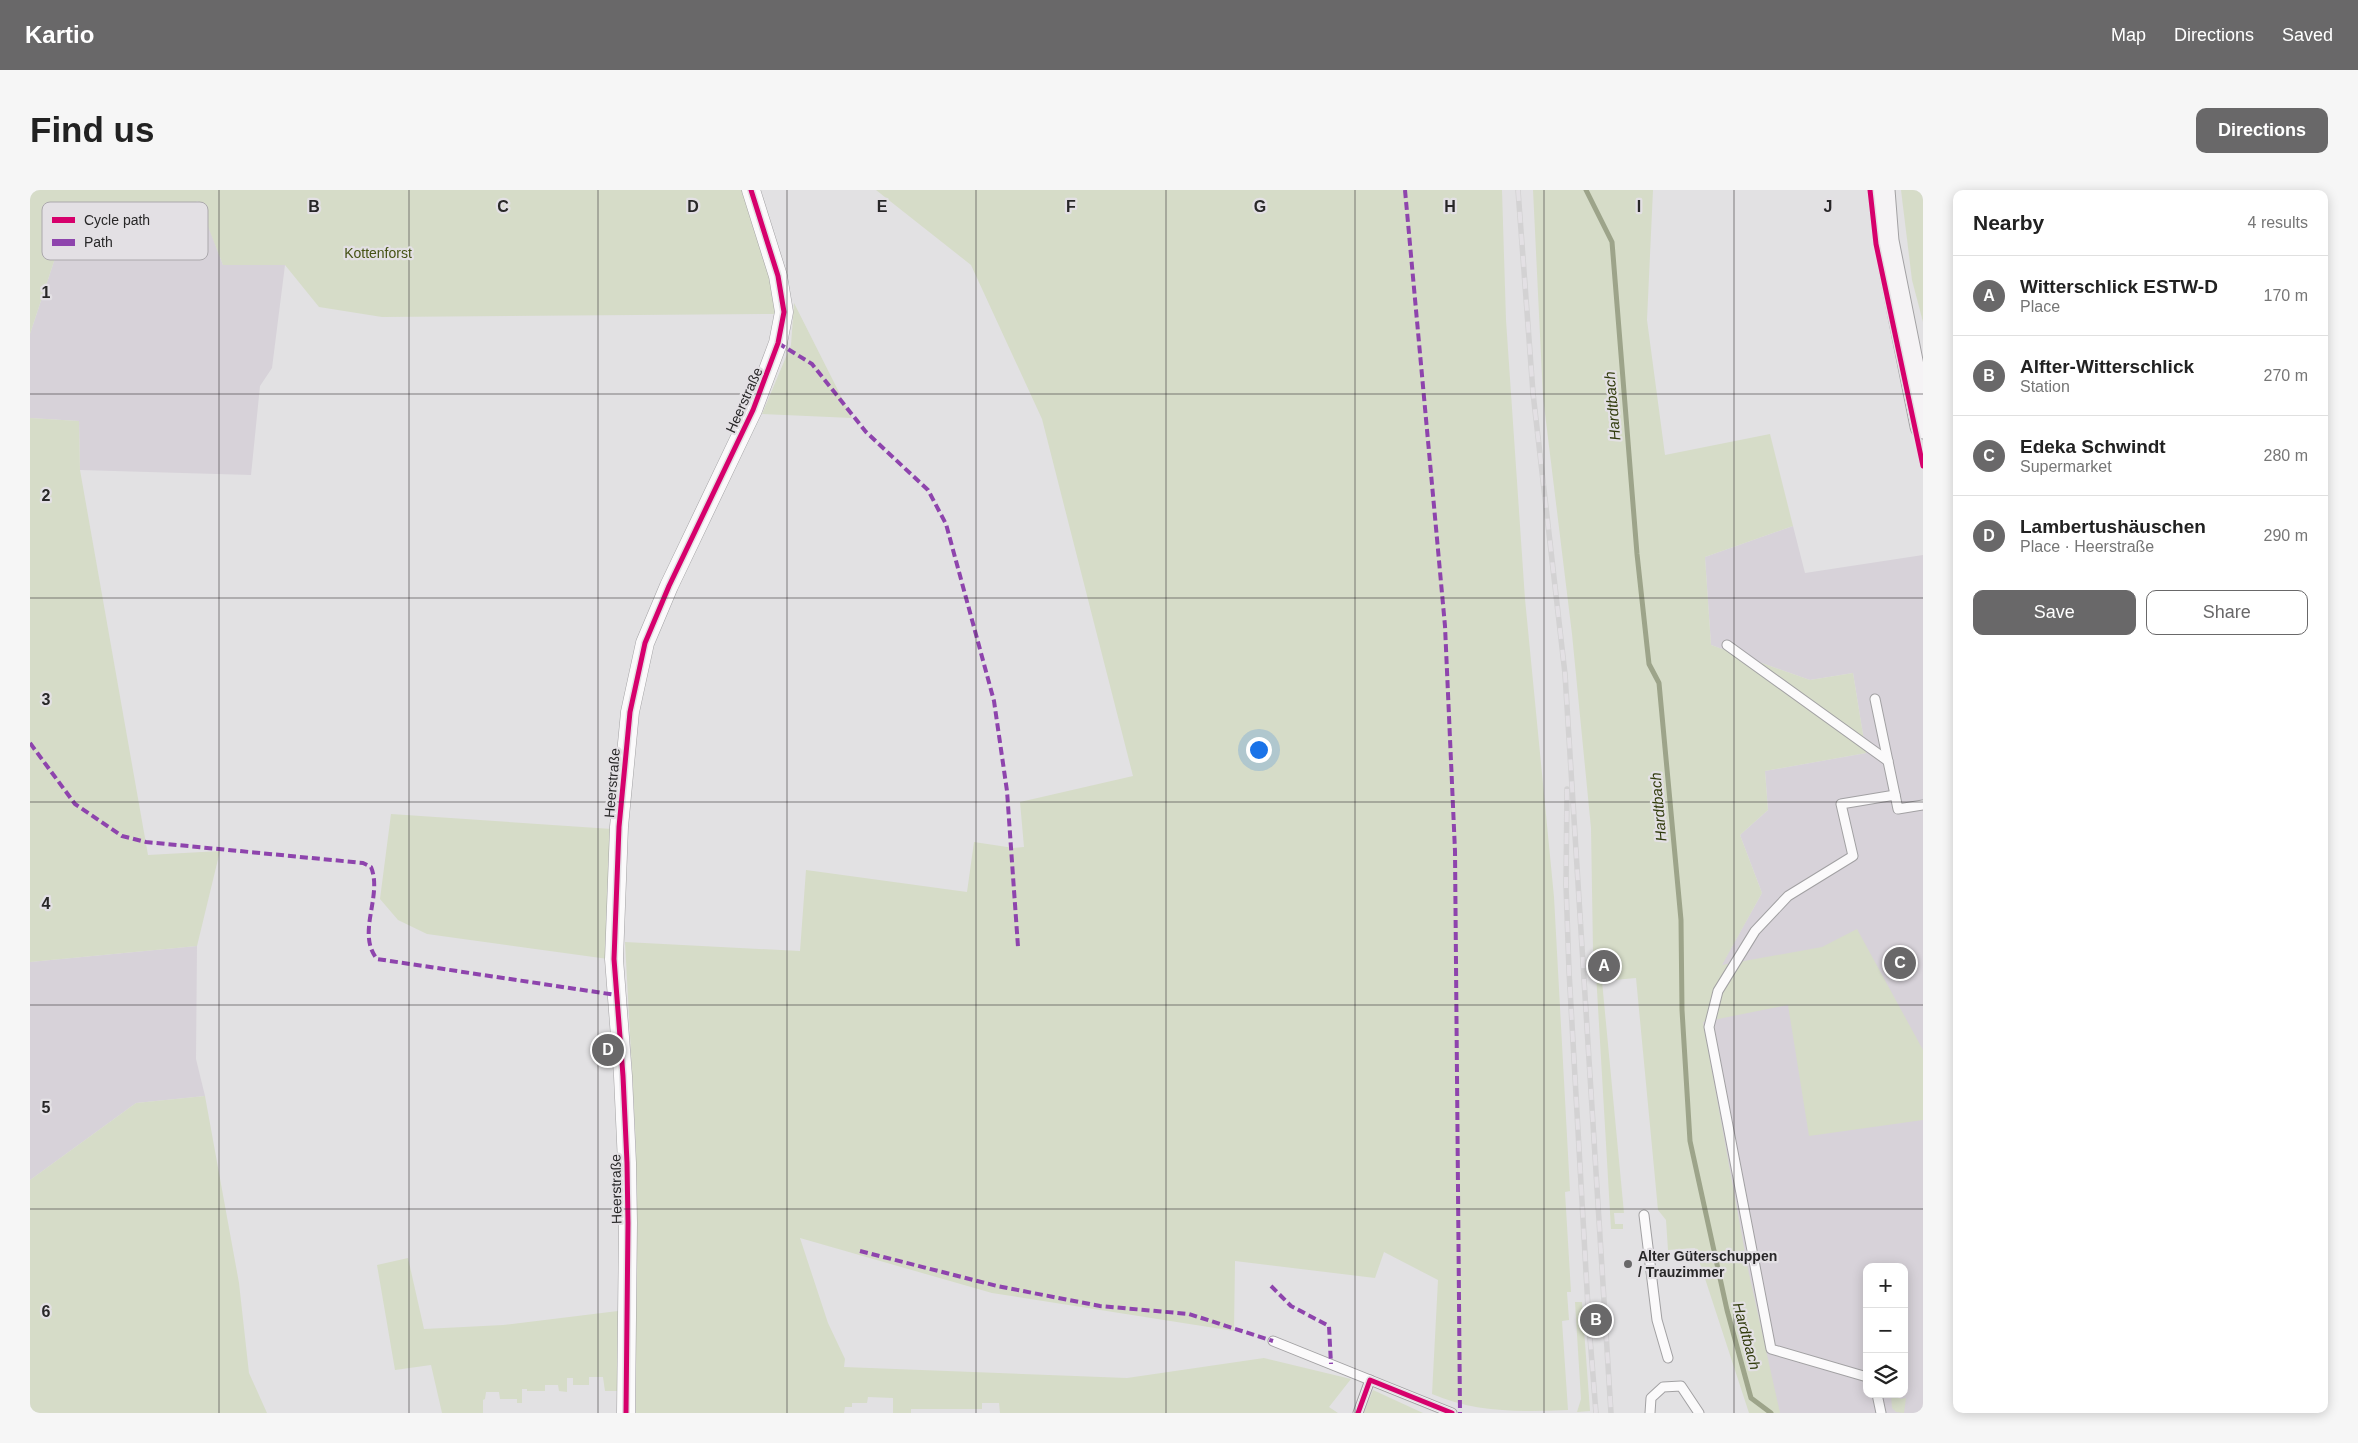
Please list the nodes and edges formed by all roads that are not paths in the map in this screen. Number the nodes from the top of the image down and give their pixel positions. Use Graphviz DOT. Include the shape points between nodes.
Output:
graph roads {
  1 [pos="751,190"];
  2 [pos="1882,190"];
  3 [pos="1923,426"];
  4 [pos="1727,645"];
  5 [pos="1875,699"];
  6 [pos="1888,761"];
  7 [pos="1895,795"];
  8 [pos="1923,805"];
  9 [pos="1644,1215"];
  10 [pos="1272,1341"];
  11 [pos="1668,1358"];
  12 [pos="1863,1377"];
  13 [pos="1370,1380"];
  14 [pos="1878,1398"];
  15 [pos="626,1413"];
  16 [pos="1358,1413"];
  17 [pos="1452,1413"];
  18 [pos="1650,1413"];
  19 [pos="1699,1413"];
  20 [pos="1881,1413"];
  1 -- 15 [label="street, Heerstraße" via="778,276 784,312 778,343 753,410 645,642 630,712 619,827 614,959 627,1163"];
  2 -- 3 [label="main road" via="1886,242"];
  4 -- 6 [label="lane"];
  5 -- 6 [label="lane"];
  6 -- 7 [label="lane"];
  7 -- 8 [label="lane" via="1898,809"];
  7 -- 12 [label="lane" via="1841,804 1853,856 1788,896 1755,931 1718,991 1709,1027 1771,1349"];
  9 -- 11 [label="lane" via="1657,1320"];
  10 -- 13 [label="lane"];
  13 -- 16 [label="lane"];
  13 -- 17 [label="lane"];
  14 -- 20 [label="lane"];
  18 -- 19 [label="lane" via="1651,1398 1662,1388 1682,1386"];
}
